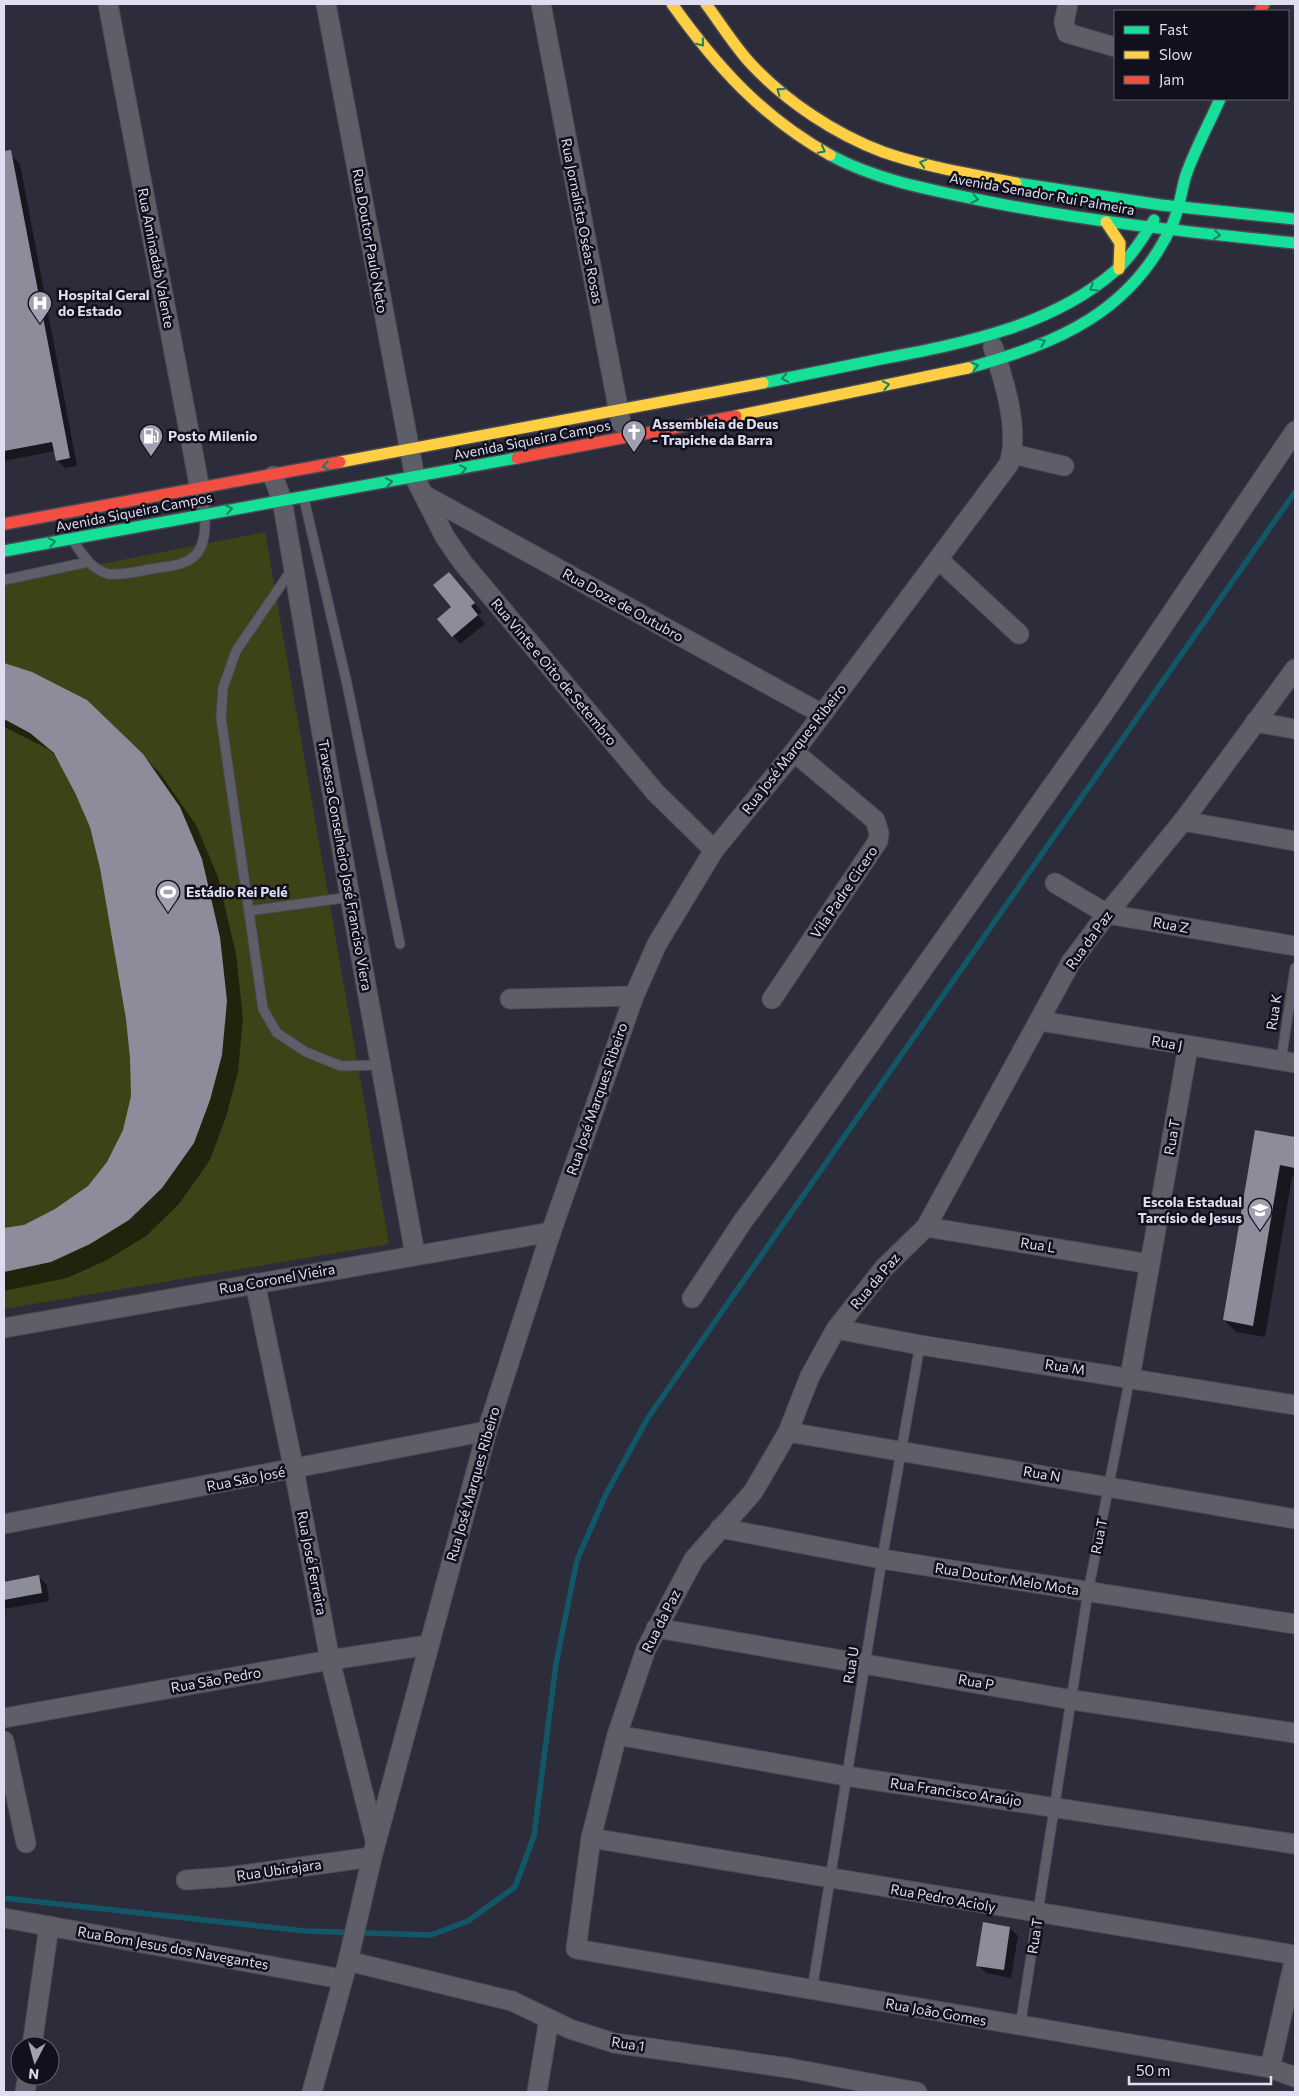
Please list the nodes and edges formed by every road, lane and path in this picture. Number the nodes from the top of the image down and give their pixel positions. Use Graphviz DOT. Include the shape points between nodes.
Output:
graph roads {
  1 [pos="108,4"];
  2 [pos="326,4"];
  3 [pos="541,4"];
  4 [pos="672,4"];
  5 [pos="706,4"];
  6 [pos="1068,4"];
  7 [pos="1114,47"];
  8 [pos="1220,100"];
  9 [pos="1183,186"];
  10 [pos="1161,205"];
  11 [pos="1180,207"];
  12 [pos="1295,219"];
  13 [pos="1106,222"];
  14 [pos="1150,228"];
  15 [pos="1169,230"];
  16 [pos="1295,243"];
  17 [pos="1119,269"];
  18 [pos="988,335"];
  19 [pos="997,360"];
  20 [pos="619,411"];
  21 [pos="1295,431"];
  22 [pos="623,438"];
  23 [pos="409,451"];
  24 [pos="1013,454"];
  25 [pos="1064,466"];
  26 [pos="273,476"];
  27 [pos="415,478"];
  28 [pos="199,487"];
  29 [pos="424,495"];
  30 [pos="304,497"];
  31 [pos="282,500"];
  32 [pos="205,513"];
  33 [pos="93,521"];
  34 [pos="4,524"];
  35 [pos="71,538"];
  36 [pos="4,551"];
  37 [pos="88,562"];
  38 [pos="946,566"];
  39 [pos="293,567"];
  40 [pos="4,580"];
  41 [pos="1019,634"];
  42 [pos="1295,669"];
  43 [pos="822,714"];
  44 [pos="1255,722"];
  45 [pos="1295,729"];
  46 [pos="794,752"];
  47 [pos="1183,822"];
  48 [pos="1295,841"];
  49 [pos="714,850"];
  50 [pos="1055,883"];
  51 [pos="350,897"];
  52 [pos="249,911"];
  53 [pos="1107,914"];
  54 [pos="400,944"];
  55 [pos="1295,946"];
  56 [pos="1295,968"];
  57 [pos="634,996"];
  58 [pos="510,999"];
  59 [pos="772,1000"];
  60 [pos="1040,1021"];
  61 [pos="1188,1047"];
  62 [pos="1288,1062"];
  63 [pos="380,1065"];
  64 [pos="926,1227"];
  65 [pos="551,1232"];
  66 [pos="415,1254"];
  67 [pos="1150,1264"];
  68 [pos="255,1282"];
  69 [pos="692,1298"];
  70 [pos="4,1328"];
  71 [pos="836,1329"];
  72 [pos="920,1345"];
  73 [pos="1130,1377"];
  74 [pos="1295,1405"];
  75 [pos="488,1431"];
  76 [pos="788,1432"];
  77 [pos="903,1450"];
  78 [pos="294,1470"];
  79 [pos="1109,1485"];
  80 [pos="1295,1518"];
  81 [pos="4,1524"];
  82 [pos="720,1528"];
  83 [pos="882,1559"];
  84 [pos="1088,1592"];
  85 [pos="1295,1624"];
  86 [pos="656,1628"];
  87 [pos="428,1645"];
  88 [pos="330,1660"];
  89 [pos="866,1662"];
  90 [pos="1073,1700"];
  91 [pos="4,1718"];
  92 [pos="1295,1733"];
  93 [pos="617,1735"];
  94 [pos="4,1741"];
  95 [pos="846,1776"];
  96 [pos="1054,1806"];
  97 [pos="591,1838"];
  98 [pos="26,1843"];
  99 [pos="1295,1844"];
  100 [pos="374,1849"];
  101 [pos="830,1879"];
  102 [pos="186,1880"];
  103 [pos="1039,1914"];
  104 [pos="4,1918"];
  105 [pos="49,1926"];
  106 [pos="576,1949"];
  107 [pos="1295,1956"];
  108 [pos="346,1966"];
  109 [pos="812,1990"];
  110 [pos="549,2019"];
  111 [pos="1020,2027"];
  112 [pos="33,2036"];
  113 [pos="1270,2068"];
  114 [pos="1295,2077"];
  115 [pos="312,2092"];
  116 [pos="537,2092"];
  117 [pos="917,2092"];
  1 -- 28 [label="street, Rua Aminadab Valente"];
  2 -- 23 [label="street, Rua Doutor Paulo Neto"];
  3 -- 20 [label="street, Rua Jornalista Oséas Rosas"];
  4 -- 13 [label="main road, Avenida Senador Rui Palmeira, one-way" via="727,76 758,106 817,148 870,173 918,187 1016,208"];
  10 -- 5 [label="main road, Avenida Senador Rui Palmeira, one-way" via="1045,189 936,167 883,152 838,132 774,87 750,63"];
  6 -- 7 [label="street" via="1064,22 1067,33"];
  8 -- 9 [label="main road"];
  9 -- 10 [label="main road"];
  9 -- 11 [label="main road, Avenida Siqueira Campos"];
  10 -- 11 [label="main road, Avenida Senador Rui Palmeira"];
  10 -- 14 [label="main road, Avenida Siqueira Campos"];
  11 -- 12 [label="main road, Avenida Senador Rui Palmeira"];
  11 -- 15 [label="main road, Avenida Siqueira Campos"];
  13 -- 14 [label="main road, Avenida Senador Rui Palmeira"];
  13 -- 17 [label="main road" via="1121,244"];
  14 -- 15 [label="main road, Avenida Senador Rui Palmeira"];
  14 -- 17 [label="main road, Avenida Siqueira Campos"];
  15 -- 16 [label="main road, Avenida Senador Rui Palmeira, one-way"];
  19 -- 15 [label="main road, Avenida Siqueira Campos, one-way" via="1085,323 1110,307 1132,287"];
  17 -- 18 [label="main road, Avenida Siqueira Campos, one-way" via="1074,300"];
  18 -- 19 [label="street"];
  18 -- 20 [label="main road, Avenida Siqueira Campos, one-way"];
  22 -- 19 [label="main road, Avenida Siqueira Campos, one-way" via="952,372"];
  19 -- 24 [label="street" via="1010,414"];
  20 -- 22 [label="street, Rua Jornalista Oséas Rosas"];
  20 -- 23 [label="main road, Avenida Siqueira Campos"];
  21 -- 69 [label="street" via="1106,710 743,1221"];
  27 -- 22 [label="main road, Avenida Siqueira Campos, one-way"];
  23 -- 26 [label="main road, Avenida Siqueira Campos, one-way"];
  23 -- 27 [label="street, Rua Doutor Paulo Neto"];
  24 -- 25 [label="street"];
  24 -- 38 [label="street, Rua José Marques Ribeiro"];
  26 -- 28 [label="main road, Avenida Siqueira Campos"];
  26 -- 31 [label="street, Travessa Conselheiro José Franciso Viera"];
  27 -- 29 [label="street, Rua Vinte e Oito de Setembro"];
  30 -- 27 [label="main road, Avenida Siqueira Campos, one-way"];
  28 -- 32 [label="street, Rua Aminadab Valente"];
  28 -- 33 [label="main road, Avenida Siqueira Campos"];
  29 -- 43 [label="street, Rua Doze de Outubro"];
  29 -- 49 [label="street, Rua Vinte e Oito de Setembro" via="445,537 463,563 655,792"];
  30 -- 31 [label="main road, Avenida Siqueira Campos"];
  30 -- 54 [label="lane" via="348,684"];
  32 -- 31 [label="main road, Avenida Siqueira Campos, one-way"];
  31 -- 39 [label="street, Travessa Conselheiro José Franciso Viera"];
  32 -- 33 [label="main road, Avenida Siqueira Campos"];
  32 -- 37 [label="lane" via="206,536 201,549 193,559 180,565 116,575 101,572"];
  33 -- 34 [label="main road, Avenida Siqueira Campos"];
  33 -- 35 [label="main road, Avenida Siqueira Campos"];
  36 -- 35 [label="main road, Avenida Siqueira Campos, one-way"];
  35 -- 37 [label="lane"];
  37 -- 40 [label="lane"];
  38 -- 41 [label="street"];
  38 -- 43 [label="street, Rua José Marques Ribeiro"];
  39 -- 51 [label="street, Travessa Conselheiro José Franciso Viera"];
  39 -- 52 [label="lane" via="236,651 223,688 221,718"];
  42 -- 44 [label="street, Rua da Paz"];
  43 -- 46 [label="street, Rua José Marques Ribeiro"];
  44 -- 45 [label="street"];
  44 -- 47 [label="street, Rua da Paz"];
  46 -- 49 [label="street, Rua José Marques Ribeiro"];
  46 -- 59 [label="street, Vila Padre Cicero" via="875,820 880,833 878,841"];
  47 -- 48 [label="street"];
  47 -- 53 [label="street, Rua da Paz"];
  49 -- 57 [label="street, Rua José Marques Ribeiro" via="656,944"];
  50 -- 53 [label="street, Rua Z"];
  51 -- 52 [label="lane"];
  51 -- 63 [label="street, Travessa Conselheiro José Franciso Viera"];
  52 -- 63 [label="lane" via="263,1009 277,1033 306,1052 341,1066"];
  53 -- 55 [label="street, Rua Z"];
  53 -- 60 [label="street, Rua da Paz" via="1071,962"];
  56 -- 62 [label="lane, Rua K"];
  57 -- 58 [label="street"];
  57 -- 65 [label="street, Rua José Marques Ribeiro"];
  60 -- 61 [label="street, Rua J"];
  60 -- 64 [label="street, Rua da Paz"];
  61 -- 62 [label="street, Rua J"];
  61 -- 67 [label="street, Rua T"];
  63 -- 66 [label="street, Travessa Conselheiro José Franciso Viera"];
  64 -- 67 [label="street, Rua L"];
  64 -- 71 [label="street, Rua da Paz" via="884,1268"];
  65 -- 66 [label="street, Rua Coronel Vieira"];
  65 -- 75 [label="street, Rua José Marques Ribeiro"];
  66 -- 68 [label="street, Rua Coronel Vieira"];
  67 -- 73 [label="street, Rua T"];
  68 -- 70 [label="street, Rua Coronel Vieira"];
  68 -- 78 [label="street, Rua José Ferreira"];
  71 -- 72 [label="street, Rua M"];
  71 -- 76 [label="street, Rua da Paz" via="810,1376"];
  72 -- 73 [label="street, Rua M"];
  72 -- 77 [label="lane, Rua U"];
  73 -- 74 [label="street, Rua M"];
  73 -- 79 [label="lane, Rua T"];
  75 -- 78 [label="street, Rua São José"];
  75 -- 87 [label="street, Rua José Marques Ribeiro"];
  76 -- 77 [label="street, Rua N"];
  76 -- 82 [label="street, Rua da Paz" via="752,1492"];
  77 -- 79 [label="street, Rua N"];
  77 -- 83 [label="lane, Rua U"];
  78 -- 81 [label="street, Rua São José"];
  78 -- 88 [label="street, Rua José Ferreira"];
  79 -- 80 [label="street, Rua N"];
  79 -- 84 [label="lane, Rua T"];
  82 -- 83 [label="street, Rua Doutor Melo Mota"];
  82 -- 86 [label="street, Rua da Paz" via="694,1559"];
  83 -- 84 [label="street, Rua Doutor Melo Mota"];
  83 -- 89 [label="lane, Rua U"];
  84 -- 85 [label="street, Rua Doutor Melo Mota"];
  84 -- 90 [label="lane, Rua T"];
  86 -- 89 [label="street, Rua P"];
  86 -- 93 [label="street, Rua da Paz"];
  87 -- 88 [label="street, Rua São Pedro"];
  87 -- 100 [label="street, Rua José Marques Ribeiro"];
  88 -- 91 [label="street, Rua São Pedro"];
  88 -- 100 [label="street, Rua José Ferreira"];
  89 -- 90 [label="street, Rua P"];
  89 -- 95 [label="lane, Rua U"];
  90 -- 92 [label="street, Rua P"];
  90 -- 96 [label="lane, Rua T"];
  93 -- 95 [label="street, Rua Francisco Araújo"];
  93 -- 97 [label="street, Rua da Paz"];
  94 -- 98 [label="street"];
  95 -- 96 [label="street, Rua Francisco Araújo"];
  95 -- 101 [label="lane, Rua U"];
  96 -- 99 [label="street, Rua Francisco Araújo"];
  96 -- 103 [label="lane, Rua T"];
  97 -- 101 [label="street, Rua Pedro Acioly"];
  97 -- 106 [label="street, Rua da Paz"];
  100 -- 102 [label="street, Rua Ubirajara" via="228,1877"];
  100 -- 108 [label="street, Rua José Marques Ribeiro"];
  101 -- 103 [label="street, Rua Pedro Acioly"];
  101 -- 109 [label="lane, Rua U"];
  103 -- 107 [label="street, Rua Pedro Acioly"];
  103 -- 111 [label="lane, Rua T"];
  104 -- 105 [label="street, Rua Bom Jesus dos Navegantes"];
  105 -- 108 [label="street, Rua Bom Jesus dos Navegantes"];
  105 -- 112 [label="street"];
  106 -- 109 [label="street, Rua João Gomes"];
  107 -- 113 [label="street"];
  108 -- 110 [label="street, Rua 1" via="512,2001"];
  108 -- 115 [label="street, Rua José Marques Ribeiro"];
  109 -- 111 [label="street, Rua João Gomes"];
  110 -- 116 [label="street"];
  110 -- 117 [label="street, Rua 1" via="590,2037 614,2043 789,2068"];
  111 -- 113 [label="street, Rua João Gomes"];
  113 -- 114 [label="street, Rua João Gomes"];
}
